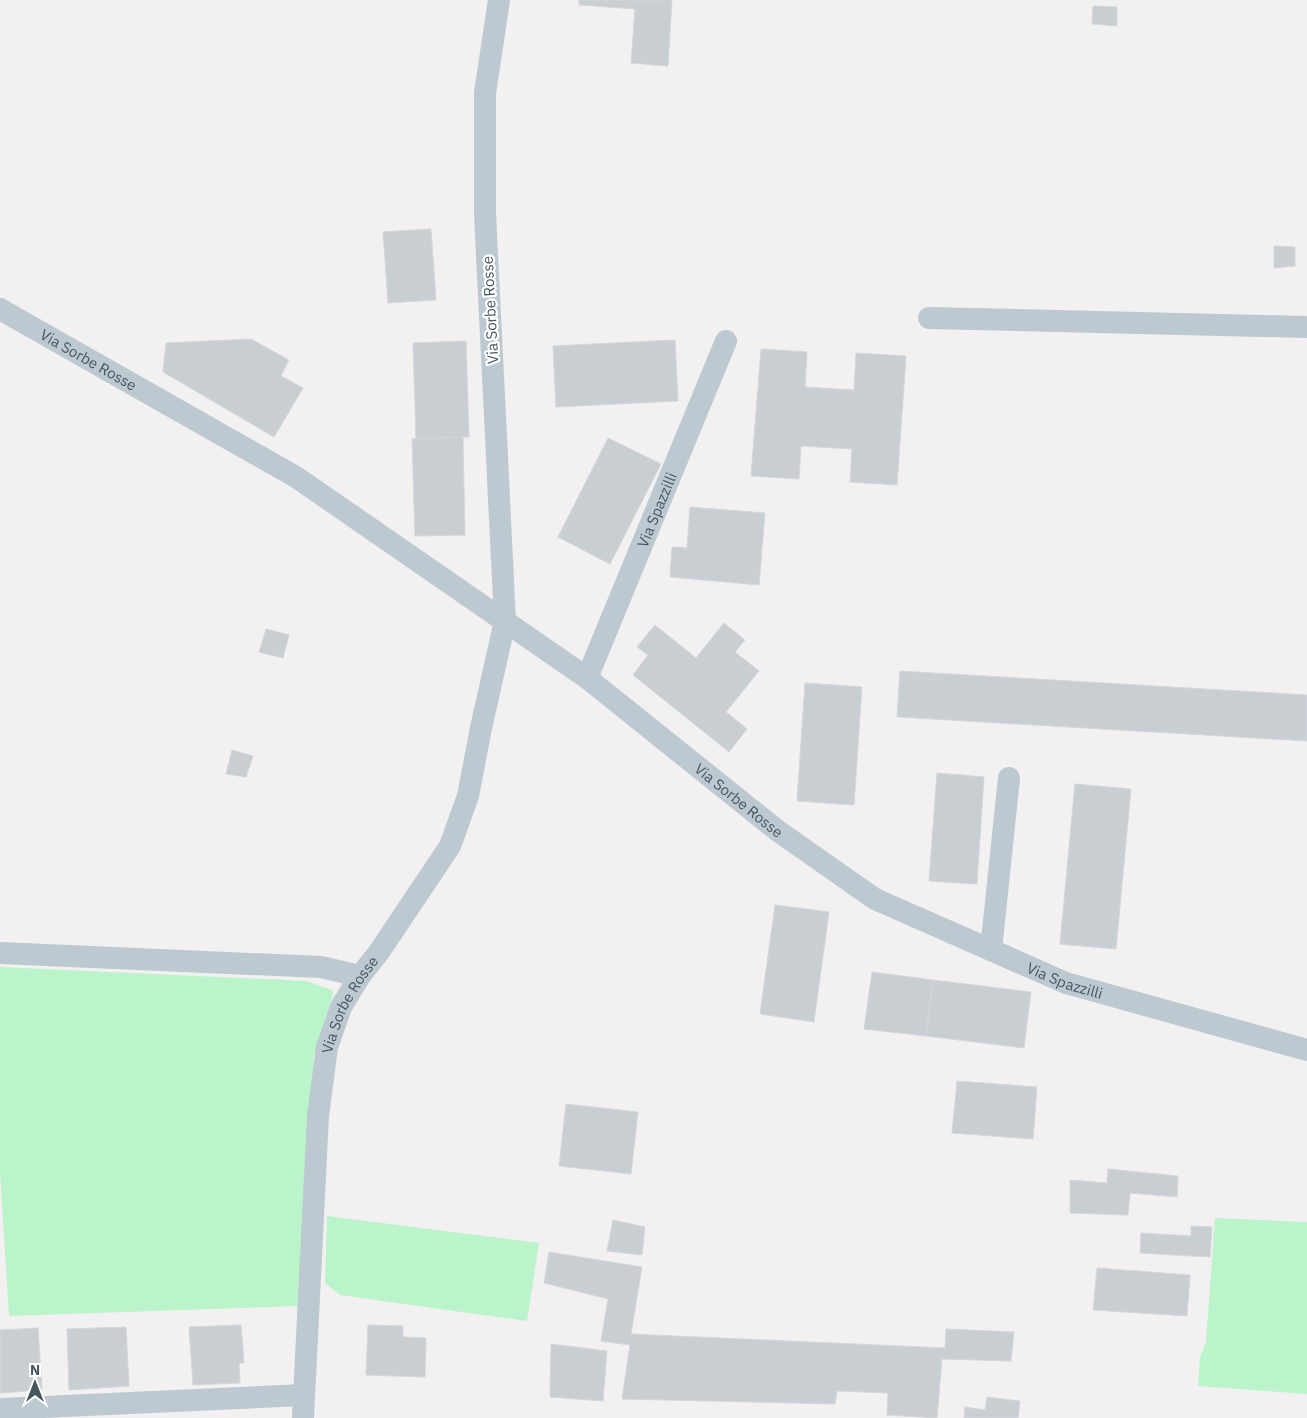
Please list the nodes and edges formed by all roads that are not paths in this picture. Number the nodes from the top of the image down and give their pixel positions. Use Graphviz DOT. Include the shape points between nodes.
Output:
graph roads {
  1 [pos="499,0"];
  2 [pos="0,309"];
  3 [pos="929,318"];
  4 [pos="1307,327"];
  5 [pos="726,341"];
  6 [pos="505,621"];
  7 [pos="587,678"];
  8 [pos="1009,778"];
  9 [pos="991,950"];
  10 [pos="0,953"];
  11 [pos="360,976"];
  12 [pos="1307,1050"];
  13 [pos="304,1395"];
  14 [pos="0,1410"];
  15 [pos="303,1418"];
  1 -- 6 [label="street, Via Sorbe Rosse" via="485,93 485,213"];
  2 -- 6 [label="street, Via Sorbe Rosse" via="296,477"];
  3 -- 4 [label="street"];
  5 -- 7 [label="street, Via Spazzilli"];
  6 -- 7 [label="street, Via Sorbe Rosse"];
  6 -- 11 [label="street, Via Sorbe Rosse" via="468,796 450,846"];
  7 -- 9 [label="street, Via Sorbe Rosse" via="778,830 875,899"];
  8 -- 9 [label="street"];
  9 -- 12 [label="street, Via Spazzilli" via="1066,983"];
  10 -- 11 [label="street" via="321,967"];
  11 -- 13 [label="street, Via Sorbe Rosse" via="341,1007 327,1047 319,1106"];
  13 -- 14 [label="street"];
  13 -- 15 [label="street, Via Sorbe Rosse"];
}
